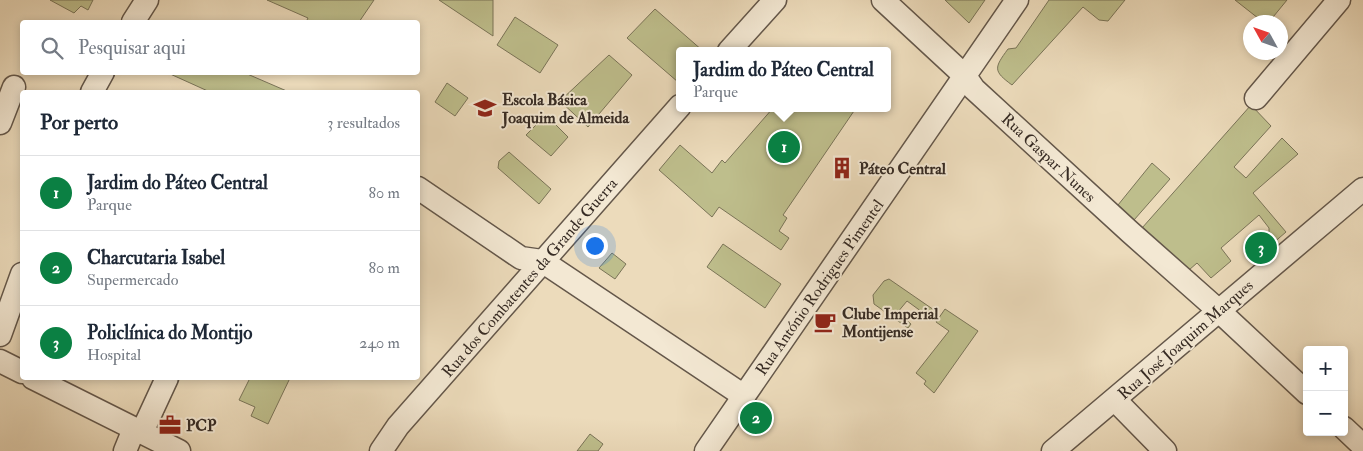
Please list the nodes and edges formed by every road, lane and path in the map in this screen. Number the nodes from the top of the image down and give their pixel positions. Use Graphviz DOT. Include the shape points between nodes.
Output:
graph roads {
  1 [pos="148,0"];
  2 [pos="775,0"];
  3 [pos="883,0"];
  4 [pos="1017,0"];
  5 [pos="1339,0"];
  6 [pos="134,20"];
  7 [pos="733,47"];
  8 [pos="101,75"];
  9 [pos="965,76"];
  10 [pos="14,86"];
  11 [pos="93,90"];
  12 [pos="1256,98"];
  13 [pos="676,110"];
  14 [pos="0,123"];
  15 [pos="420,189"];
  16 [pos="1363,189"];
  17 [pos="542,261"];
  18 [pos="20,280"];
  19 [pos="1218,310"];
  20 [pos="0,335"];
  21 [pos="0,361"];
  22 [pos="20,371"];
  23 [pos="37,380"];
  24 [pos="166,380"];
  25 [pos="1305,391"];
  26 [pos="744,396"];
  27 [pos="1115,400"];
  28 [pos="138,430"];
  29 [pos="1348,432"];
  30 [pos="1363,446"];
  31 [pos="125,451"];
  32 [pos="179,451"];
  33 [pos="381,451"];
  34 [pos="706,451"];
  35 [pos="1053,451"];
  36 [pos="1165,451"];
  1 -- 6 [label="street"];
  2 -- 7 [label="street"];
  3 -- 9 [label="street, Rua Gaspar Nunes"];
  4 -- 9 [label="street, Rua António Rodrigues Pimentel"];
  5 -- 12 [label="street"];
  8 -- 11 [label="street"];
  9 -- 19 [label="street, Rua Gaspar Nunes" via="1006,118"];
  9 -- 26 [label="street, Rua António Rodrigues Pimentel"];
  10 -- 14 [label="street"];
  13 -- 17 [label="street, Rua dos Combatentes da Grande Guerra"];
  15 -- 17 [label="street" via="522,258"];
  16 -- 19 [label="street, Rua José Joaquim Marques"];
  17 -- 26 [label="street"];
  17 -- 33 [label="street, Rua dos Combatentes da Grande Guerra" via="398,426"];
  18 -- 20 [label="street"];
  19 -- 25 [label="street, Rua Gaspar Nunes"];
  19 -- 27 [label="street, Rua José Joaquim Marques"];
  21 -- 22 [label="street"];
  23 -- 28 [label="street"];
  24 -- 28 [label="street"];
  26 -- 34 [label="street, Rua António Rodrigues Pimentel"];
  27 -- 35 [label="street, Rua José Joaquim Marques"];
  27 -- 36 [label="street"];
  28 -- 31 [label="street"];
  28 -- 32 [label="street"];
  29 -- 30 [label="street"];
}
